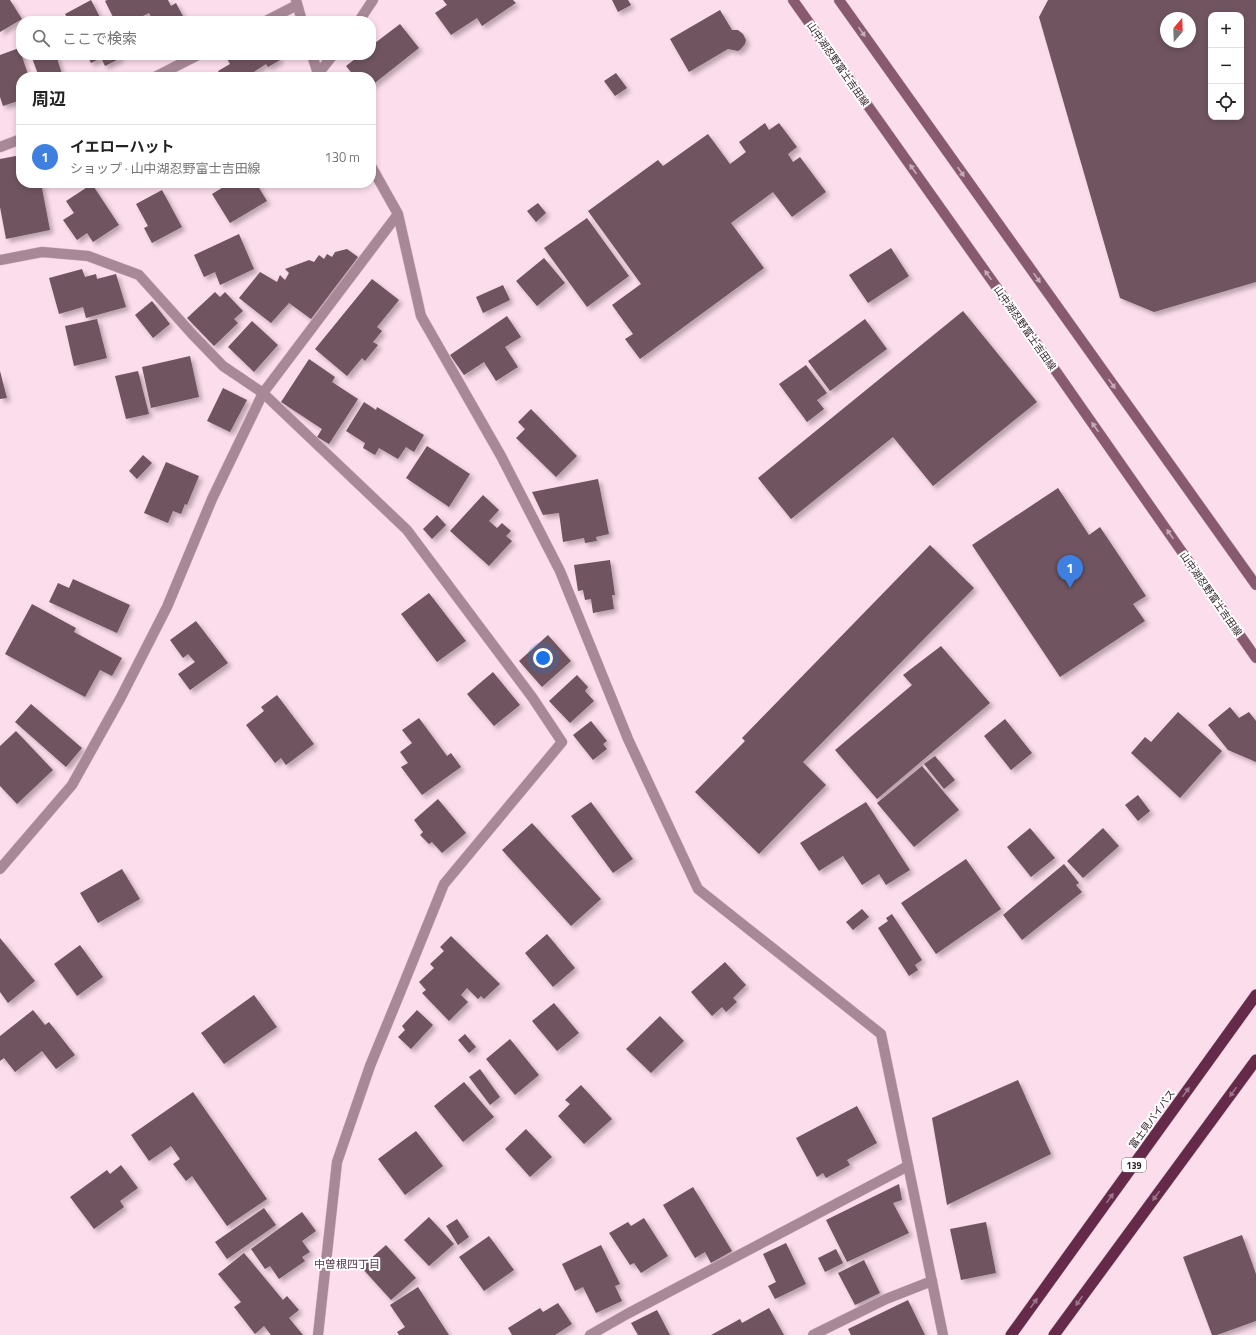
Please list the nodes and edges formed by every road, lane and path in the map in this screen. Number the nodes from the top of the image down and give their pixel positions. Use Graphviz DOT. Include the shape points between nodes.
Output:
graph roads {
  1 [pos="373,0"];
  2 [pos="793,0"];
  3 [pos="839,0"];
  4 [pos="297,3"];
  5 [pos="275,16"];
  6 [pos="301,16"];
  7 [pos="363,16"];
  8 [pos="188,60"];
  9 [pos="313,60"];
  10 [pos="329,60"];
  11 [pos="164,72"];
  12 [pos="317,72"];
  13 [pos="321,72"];
  14 [pos="16,141"];
  15 [pos="0,147"];
  16 [pos="376,175"];
  17 [pos="398,214"];
  18 [pos="0,260"];
  19 [pos="263,393"];
  20 [pos="1256,585"];
  21 [pos="1256,658"];
  22 [pos="0,869"];
  23 [pos="1256,995"];
  24 [pos="1256,1060"];
  25 [pos="908,1166"];
  26 [pos="932,1281"];
  27 [pos="318,1335"];
  28 [pos="590,1335"];
  29 [pos="813,1335"];
  30 [pos="943,1335"];
  31 [pos="1011,1335"];
  32 [pos="1054,1335"];
  1 -- 7 [label="street"];
  21 -- 2 [label="main road, 山中湖忍野富士吉田線, one-way"];
  3 -- 20 [label="main road, one-way"];
  4 -- 5 [label="street"];
  4 -- 6 [label="street"];
  8 -- 11 [label="street"];
  9 -- 12 [label="street"];
  10 -- 13 [label="street"];
  14 -- 15 [label="street"];
  16 -- 17 [label="street"];
  17 -- 19 [label="street"];
  17 -- 25 [label="street" via="420,316 501,456 560,571 628,739 698,889 881,1034"];
  18 -- 19 [label="street" via="42,252 88,256 138,275 223,366"];
  19 -- 22 [label="street" via="212,499 167,607 117,706 72,785"];
  19 -- 27 [label="street" via="407,530 532,697 562,742 444,884 370,1066 337,1162"];
  31 -- 23 [label="highway, 富士見バイパス / 139, one-way"];
  24 -- 32 [label="highway, one-way"];
  25 -- 26 [label="street"];
  25 -- 28 [label="street"];
  26 -- 29 [label="street" via="886,1299"];
  26 -- 30 [label="street"];
}
